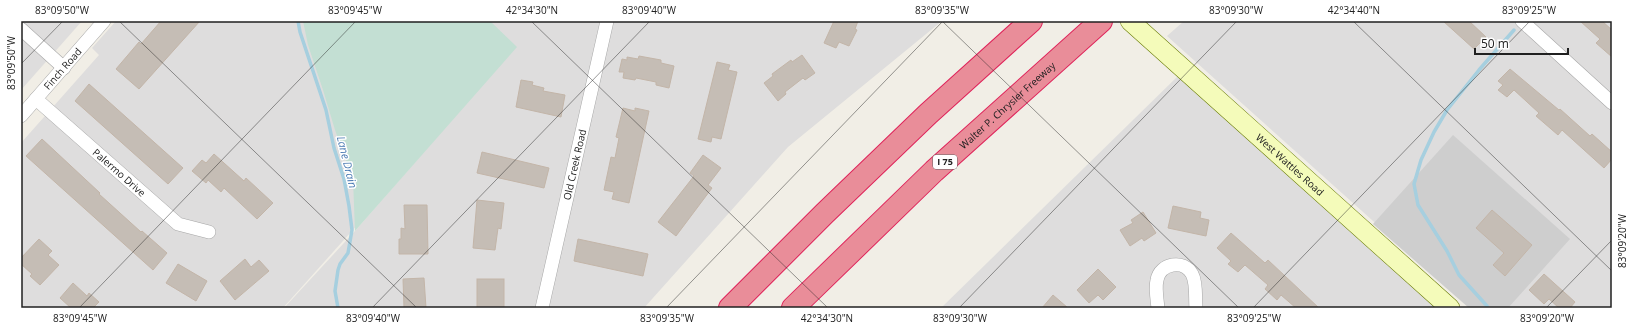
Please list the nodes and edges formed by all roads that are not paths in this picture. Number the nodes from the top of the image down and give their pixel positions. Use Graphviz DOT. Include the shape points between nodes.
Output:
graph roads {
  1 [pos="104,21"];
  2 [pos="607,21"];
  3 [pos="1031,21"];
  4 [pos="1101,21"];
  5 [pos="1522,21"];
  6 [pos="1135,25"];
  7 [pos="21,29"];
  8 [pos="64,68"];
  9 [pos="36,99"];
  10 [pos="1612,103"];
  11 [pos="21,116"];
  12 [pos="209,232"];
  13 [pos="542,308"];
  14 [pos="730,308"];
  15 [pos="794,308"];
  16 [pos="1158,308"];
  17 [pos="1196,308"];
  18 [pos="1450,308"];
  1 -- 8 [label="street, Finch Road"];
  2 -- 13 [label="street, Old Creek Road"];
  3 -- 14 [label="highway" via="928,114"];
  4 -- 15 [label="highway, Walter P. Chrysler Freeway / I 75" via="934,171"];
  5 -- 10 [label="street"];
  6 -- 18 [label="street, West Wattles Road"];
  7 -- 8 [label="street"];
  8 -- 9 [label="street, Finch Road"];
  9 -- 11 [label="street, Finch Road"];
  9 -- 12 [label="street, Palermo Drive" via="178,224"];
  16 -- 17 [label="street" via="1157,280 1163,269 1176,264 1188,269 1195,280"];
}
